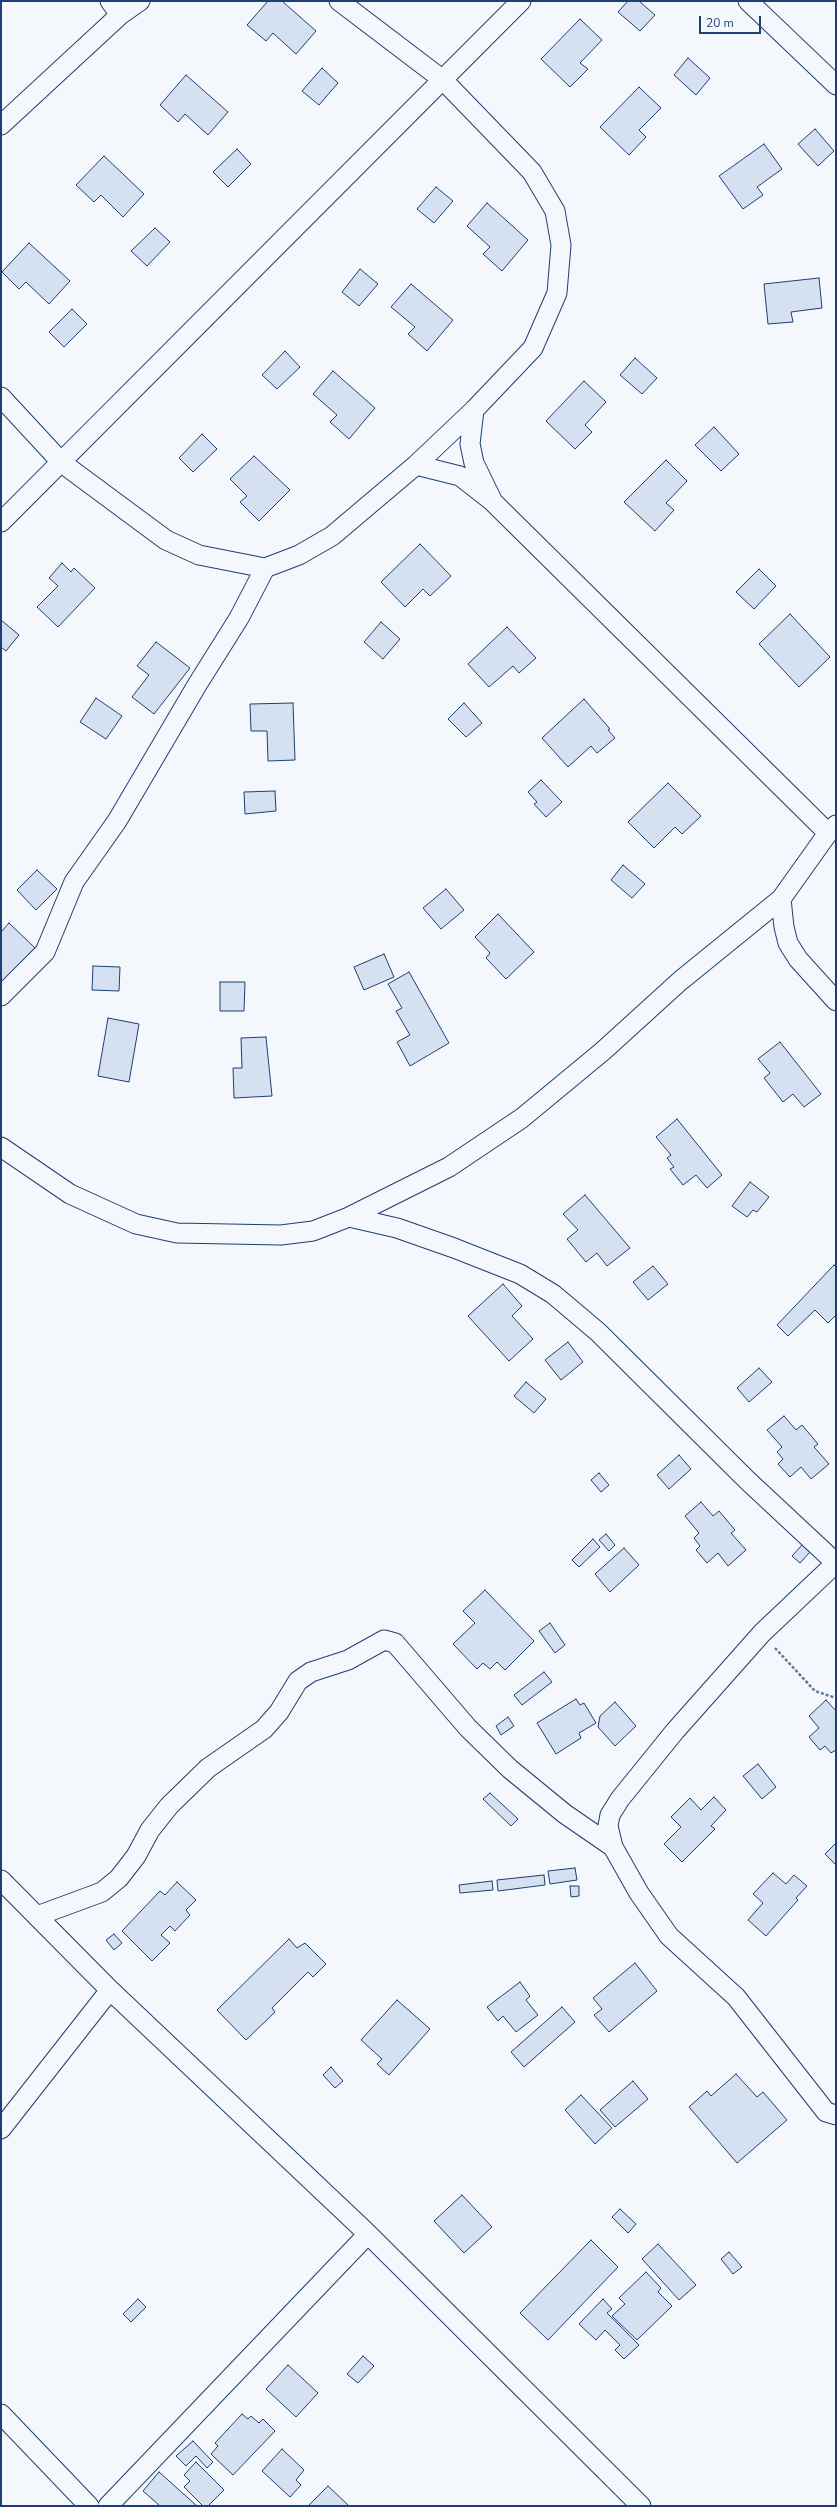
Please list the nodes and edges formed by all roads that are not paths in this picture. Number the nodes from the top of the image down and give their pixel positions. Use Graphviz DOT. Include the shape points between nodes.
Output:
graph roads {
  1 [pos="140,1"];
  2 [pos="338,1"];
  3 [pos="521,1"];
  4 [pos="748,1"];
  5 [pos="115,8"];
  6 [pos="443,80"];
  7 [pos="836,86"];
  8 [pos="1,125"];
  9 [pos="1,397"];
  10 [pos="474,410"];
  11 [pos="62,463"];
  12 [pos="416,465"];
  13 [pos="492,501"];
  14 [pos="1,522"];
  15 [pos="265,568"];
  16 [pos="832,829"];
  17 [pos="781,898"];
  18 [pos="1,996"];
  19 [pos="836,1000"];
  20 [pos="1,1147"];
  21 [pos="349,1217"];
  22 [pos="836,1563"];
  23 [pos="613,1847"];
  24 [pos="1,1880"];
  25 [pos="37,1916"];
  26 [pos="110,1990"];
  27 [pos="836,2116"];
  28 [pos="1,2130"];
  29 [pos="368,2234"];
  30 [pos="1,2414"];
  31 [pos="89,2506"];
  32 [pos="108,2506"];
  33 [pos="641,2506"];
  1 -- 5 [label="street"];
  2 -- 6 [label="street"];
  3 -- 6 [label="street"];
  4 -- 7 [label="street"];
  5 -- 8 [label="street"];
  6 -- 10 [label="street" via="532,172 555,210 561,245 557,293 533,348"];
  6 -- 11 [label="street"];
  9 -- 11 [label="street"];
  10 -- 12 [label="street"];
  10 -- 13 [label="street" via="470,444 474,463"];
  11 -- 14 [label="street"];
  11 -- 15 [label="street" via="166,540 199,556"];
  12 -- 13 [label="street" via="460,476"];
  12 -- 15 [label="street" via="332,536 299,555"];
  13 -- 16 [label="street"];
  15 -- 18 [label="street" via="239,618 117,821 74,882 45,952"];
  16 -- 17 [label="street"];
  17 -- 19 [label="street" via="788,942 798,959"];
  17 -- 21 [label="street" via="680,981 522,1118 449,1167"];
  20 -- 21 [label="street" via="70,1194 136,1224 177,1233 281,1235 313,1231"];
  21 -- 22 [label="street" via="397,1228 454,1248 520,1274 553,1294 598,1332 747,1480"];
  22 -- 23 [label="street" via="762,1633 675,1731 620,1799 610,1815 608,1826"];
  23 -- 25 [label="street" via="565,1814 510,1768 468,1728 395,1643 384,1640 348,1660 311,1672 298,1680 279,1712 264,1729 208,1768 169,1806 119,1878 102,1892"];
  23 -- 27 [label="street" via="639,1893 669,1936 736,1997 826,2112"];
  24 -- 25 [label="street"];
  25 -- 26 [label="street"];
  26 -- 28 [label="street"];
  26 -- 29 [label="street"];
  29 -- 32 [label="street"];
  29 -- 33 [label="street"];
  30 -- 31 [label="street"];
}
